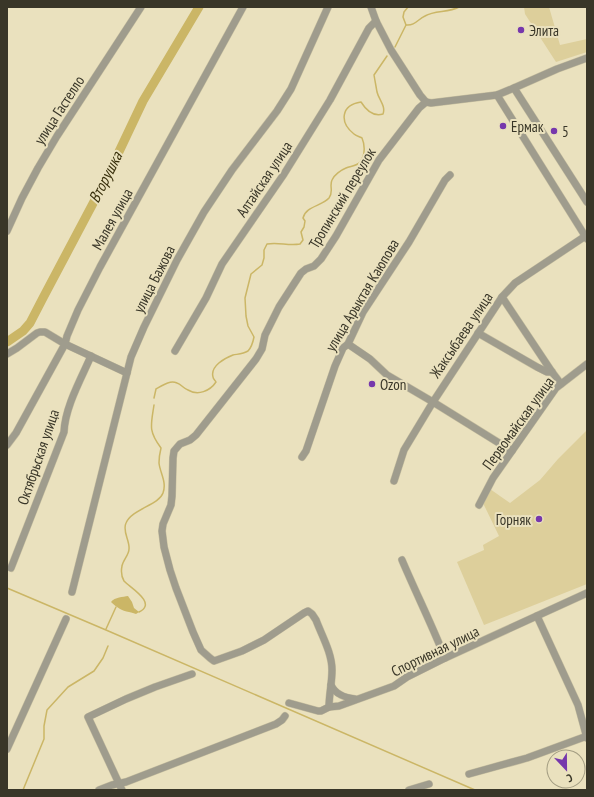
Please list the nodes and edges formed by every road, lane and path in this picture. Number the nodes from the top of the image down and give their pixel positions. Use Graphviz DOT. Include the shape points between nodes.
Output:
graph roads {
  1 [pos="141,7"];
  2 [pos="243,7"];
  3 [pos="328,7"];
  4 [pos="371,7"];
  5 [pos="376,21"];
  6 [pos="587,58"];
  7 [pos="514,88"];
  8 [pos="497,95"];
  9 [pos="426,102"];
  10 [pos="450,175"];
  11 [pos="587,202"];
  12 [pos="7,231"];
  13 [pos="586,237"];
  14 [pos="502,297"];
  15 [pos="478,333"];
  16 [pos="65,344"];
  17 [pos="348,344"];
  18 [pos="175,352"];
  19 [pos="7,354"];
  20 [pos="91,356"];
  21 [pos="587,364"];
  22 [pos="552,372"];
  23 [pos="127,373"];
  24 [pos="561,384"];
  25 [pos="433,402"];
  26 [pos="7,445"];
  27 [pos="512,451"];
  28 [pos="302,457"];
  29 [pos="394,481"];
  30 [pos="479,505"];
  31 [pos="402,560"];
  32 [pos="11,568"];
  33 [pos="72,592"];
  34 [pos="587,593"];
  35 [pos="537,616"];
  36 [pos="66,620"];
  37 [pos="445,658"];
  38 [pos="192,674"];
  39 [pos="331,684"];
  40 [pos="356,699"];
  41 [pos="290,703"];
  42 [pos="329,707"];
  43 [pos="285,716"];
  44 [pos="587,737"];
  45 [pos="7,749"];
  46 [pos="469,774"];
  47 [pos="429,784"];
  48 [pos="121,787"];
  49 [pos="99,790"];
  50 [pos="409,790"];
  1 -- 12 [label="street, улица Гастелло" via="57,136"];
  2 -- 16 [label="street, Малея улица" via="100,267 78,310"];
  3 -- 23 [label="street, улица Бажова" via="291,89 232,170 185,246 144,327"];
  4 -- 5 [label="street"];
  5 -- 9 [label="street" via="391,50"];
  5 -- 18 [label="street, Алтайская улица" via="369,28 330,100 284,174 222,264"];
  6 -- 7 [label="street"];
  7 -- 8 [label="street"];
  7 -- 11 [label="street"];
  8 -- 9 [label="street"];
  8 -- 13 [label="street"];
  9 -- 39 [label="street, Тропинский переулок" via="379,160 321,258 314,266 301,273 268,328 256,359 196,435 180,444 174,451 171,505 162,531 164,547 176,588 201,650 214,661 242,651 308,611 316,620 331,658"];
  10 -- 17 [label="street, улица Арыктая Каюпова" via="363,312"];
  13 -- 14 [label="street, Жаксыбаева улица" via="520,279"];
  14 -- 15 [label="street, Жаксыбаева улица"];
  14 -- 22 [label="street"];
  15 -- 22 [label="street" via="537,367"];
  15 -- 25 [label="street, Жаксыбаева улица"];
  16 -- 19 [label="street" via="45,332 40,332"];
  16 -- 20 [label="street"];
  16 -- 26 [label="street, Малея улица"];
  17 -- 25 [label="street" via="387,375"];
  17 -- 28 [label="street, улица Арыктая Каюпова" via="343,348 335,366"];
  20 -- 23 [label="street"];
  20 -- 32 [label="street, Октябрьская улица" via="70,405 64,421 64,432"];
  21 -- 24 [label="street, Первомайская улица"];
  22 -- 24 [label="street"];
  23 -- 33 [label="street, улица Бажова"];
  24 -- 27 [label="street, Первомайская улица"];
  25 -- 27 [label="street"];
  25 -- 29 [label="street, Жаксыбаева улица" via="404,450"];
  27 -- 30 [label="street, Первомайская улица" via="493,478"];
  31 -- 37 [label="street"];
  34 -- 35 [label="street, Спортивная улица"];
  35 -- 37 [label="street, Спортивная улица"];
  35 -- 44 [label="street" via="578,706"];
  36 -- 45 [label="street"];
  37 -- 40 [label="street, Спортивная улица" via="394,686"];
  38 -- 48 [label="street" via="155,687 88,717"];
  39 -- 40 [label="street" via="336,693"];
  39 -- 42 [label="street"];
  40 -- 42 [label="street, Спортивная улица"];
  41 -- 42 [label="street, Спортивная улица" via="318,711"];
  43 -- 48 [label="street" via="276,724 126,782"];
  44 -- 46 [label="street" via="527,758"];
  47 -- 50 [label="street"];
  48 -- 49 [label="street" via="112,785"];
}
